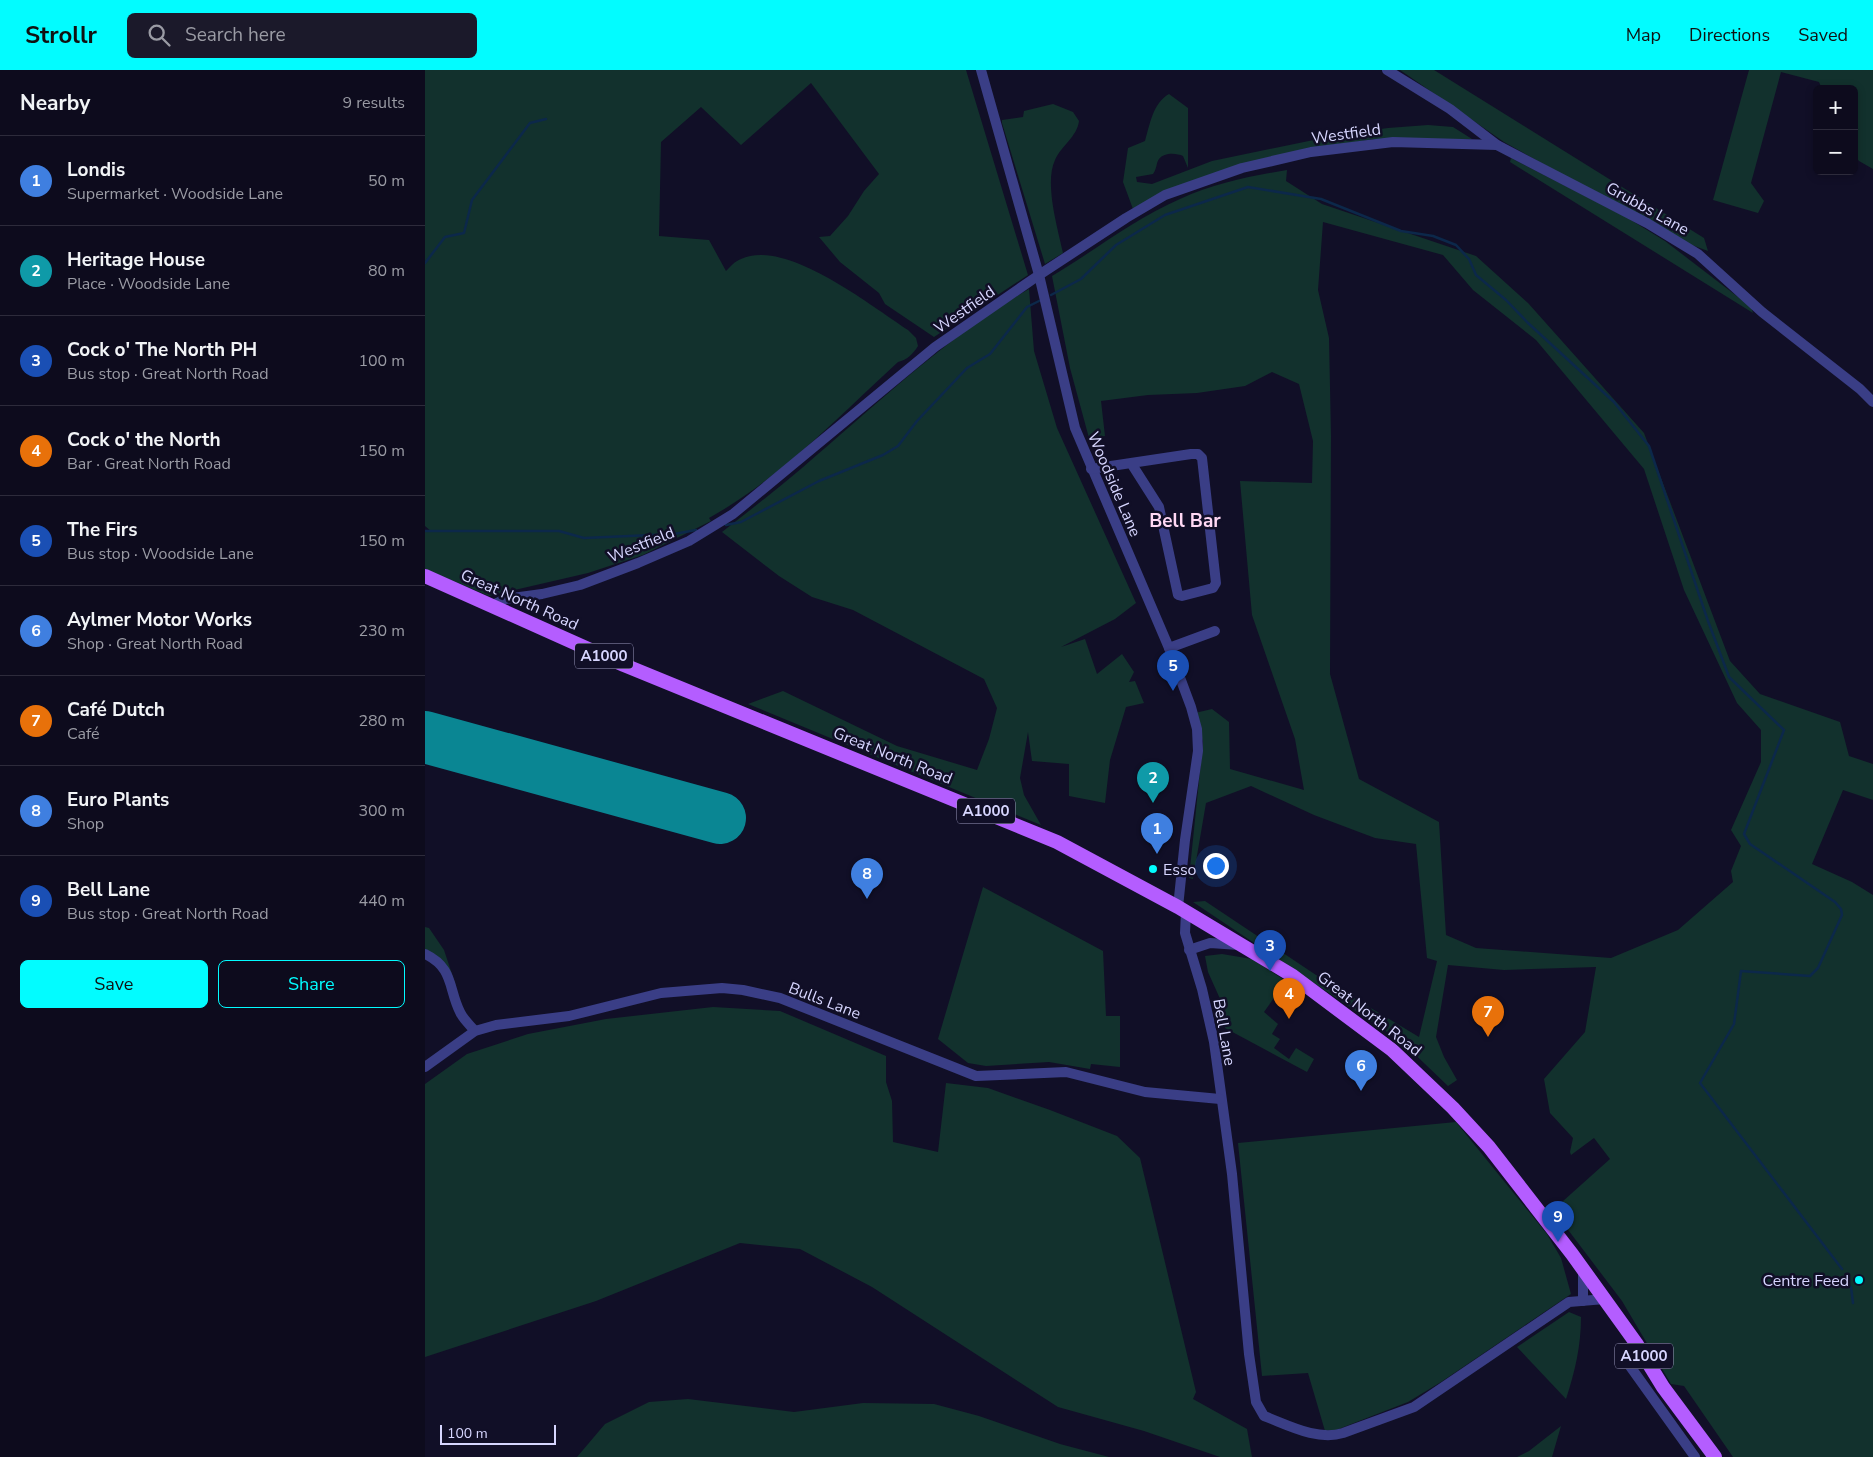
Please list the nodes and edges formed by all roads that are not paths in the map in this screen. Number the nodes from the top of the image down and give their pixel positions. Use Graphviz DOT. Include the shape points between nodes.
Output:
graph roads {
  1 [pos="981,70"];
  2 [pos="1387,70"];
  3 [pos="1497,145"];
  4 [pos="1039,275"];
  5 [pos="1873,402"];
  6 [pos="1131,463"];
  7 [pos="1091,469"];
  8 [pos="425,576"];
  9 [pos="491,606"];
  10 [pos="1215,631"];
  11 [pos="1169,648"];
  12 [pos="1182,910"];
  13 [pos="1244,946"];
  14 [pos="1189,950"];
  15 [pos="425,954"];
  16 [pos="475,1031"];
  17 [pos="425,1067"];
  18 [pos="1220,1099"];
  19 [pos="1583,1269"];
  20 [pos="1605,1300"];
  21 [pos="1583,1301"];
  22 [pos="1636,1343"];
  23 [pos="1695,1457"];
  24 [pos="1715,1457"];
  1 -- 4 [label="street, Woodside Lane"];
  2 -- 3 [label="street, Grubbs Lane" via="1450,109"];
  3 -- 4 [label="street, Westfield" via="1393,142 1311,152 1242,168 1165,195"];
  3 -- 5 [label="street, Grubbs Lane" via="1639,218 1698,254 1762,312 1861,389"];
  4 -- 7 [label="street, Woodside Lane" via="1075,428"];
  4 -- 9 [label="street, Westfield" via="935,347 740,508 689,541 580,585 505,599"];
  6 -- 6 [label="street" via="1191,454 1202,458 1216,583 1213,588 1178,595 1159,506"];
  6 -- 7 [label="street"];
  7 -- 11 [label="street, Woodside Lane"];
  8 -- 9 [label="main road, Great North Road / A1000"];
  9 -- 12 [label="main road, Great North Road / A1000" via="633,669 1025,827"];
  10 -- 11 [label="street"];
  11 -- 12 [label="street, Woodside Lane" via="1197,729 1198,751 1185,840"];
  12 -- 13 [label="main road, Great North Road / A1000"];
  12 -- 14 [label="street, Bell Lane"];
  13 -- 14 [label="street" via="1210,943"];
  13 -- 19 [label="main road, Great North Road / A1000" via="1355,1020 1430,1085 1489,1147"];
  14 -- 18 [label="street, Bell Lane" via="1209,1016"];
  15 -- 16 [label="street" via="436,959 449,977 459,1011"];
  16 -- 17 [label="street, Bulls Lane"];
  16 -- 18 [label="street, Bulls Lane" via="530,1019 569,1016 661,993 736,989 780,998 976,1076 1066,1072 1145,1092"];
  18 -- 21 [label="street, Bell Lane" via="1232,1174 1249,1354 1256,1402 1264,1416 1316,1434 1332,1436 1343,1433 1414,1407 1569,1302"];
  19 -- 20 [label="main road, Great North Road / A1000"];
  19 -- 21 [label="street"];
  20 -- 21 [label="street, Bell Lane"];
  20 -- 22 [label="main road, Great North Road / A1000"];
  22 -- 23 [label="street" via="1628,1349 1627,1362"];
  22 -- 24 [label="main road, Great North Road / A1000" via="1663,1387"];
}
